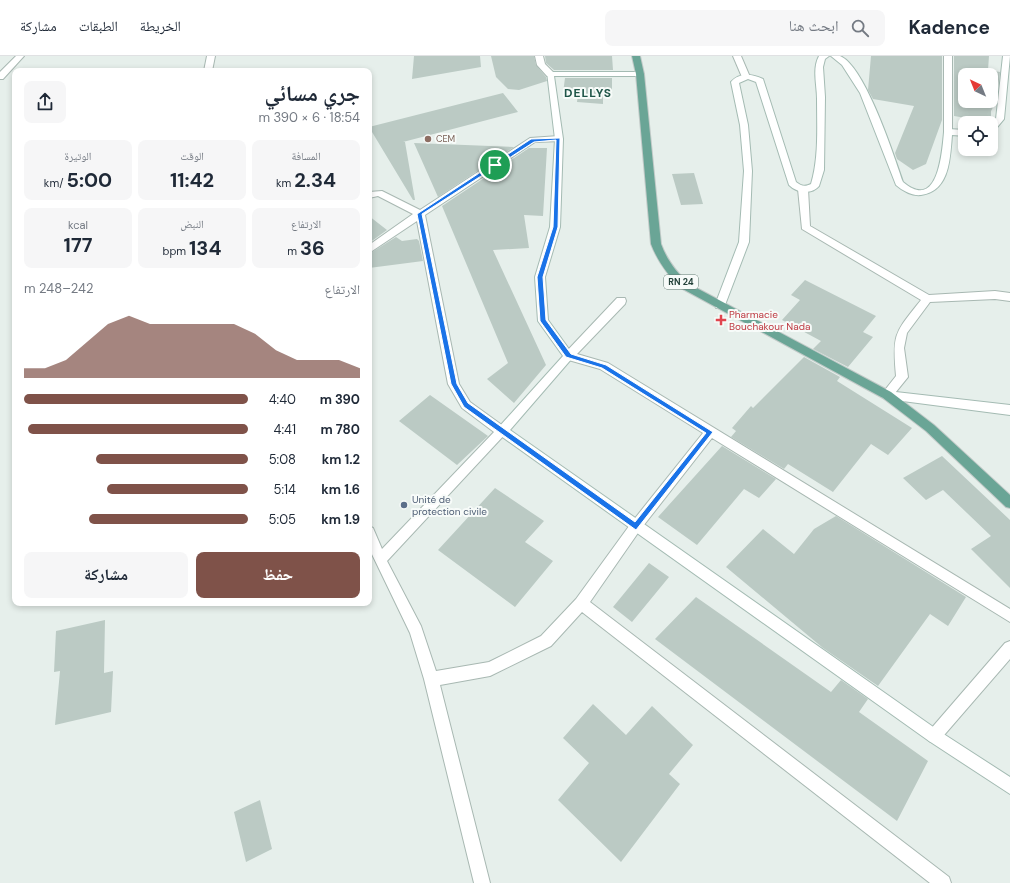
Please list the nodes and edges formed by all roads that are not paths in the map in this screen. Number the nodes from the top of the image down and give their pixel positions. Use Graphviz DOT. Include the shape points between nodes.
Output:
graph roads {
  1 [pos="20,56"];
  2 [pos="211,56"];
  3 [pos="539,56"];
  4 [pos="636,56"];
  5 [pos="736,56"];
  6 [pos="825,56"];
  7 [pos="835,56"];
  8 [pos="948,56"];
  9 [pos="1007,56"];
  10 [pos="209,68"];
  11 [pos="550,74"];
  12 [pos="640,74"];
  13 [pos="0,77"];
  14 [pos="746,77"];
  15 [pos="998,121"];
  16 [pos="948,132"];
  17 [pos="958,133"];
  18 [pos="559,139"];
  19 [pos="803,189"];
  20 [pos="372,194"];
  21 [pos="420,214"];
  22 [pos="372,248"];
  23 [pos="1010,297"];
  24 [pos="927,300"];
  25 [pos="622,301"];
  26 [pos="720,305"];
  27 [pos="568,356"];
  28 [pos="887,395"];
  29 [pos="1010,410"];
  30 [pos="502,431"];
  31 [pos="710,432"];
  32 [pos="1010,503"];
  33 [pos="636,526"];
  34 [pos="372,540"];
  35 [pos="380,560"];
  36 [pos="581,603"];
  37 [pos="1010,616"];
  38 [pos="1010,648"];
  39 [pos="431,679"];
  40 [pos="934,736"];
  41 [pos="1010,786"];
  42 [pos="482,883"];
  43 [pos="943,883"];
  1 -- 13 [label="street"];
  2 -- 10 [label="street"];
  3 -- 11 [label="street" via="541,64"];
  4 -- 12 [label="main road, RN 24"];
  5 -- 14 [label="street"];
  6 -- 19 [label="street" via="819,67 820,170 815,186"];
  7 -- 16 [label="street" via="854,73 901,186 916,192 924,192 933,188 940,180"];
  8 -- 16 [label="street"];
  9 -- 15 [label="street"];
  11 -- 12 [label="street"];
  11 -- 18 [label="street"];
  12 -- 26 [label="main road, RN 24" via="656,244 661,259 670,273 685,286"];
  14 -- 19 [label="street" via="760,82 786,169 793,184"];
  14 -- 26 [label="street" via="735,82 744,125 748,172 744,242"];
  16 -- 17 [label="street"];
  18 -- 21 [label="street" via="533,140"];
  18 -- 27 [label="street" via="556,227 540,277 543,321"];
  19 -- 24 [label="street" via="805,227"];
  20 -- 21 [label="street" via="379,193"];
  21 -- 22 [label="street"];
  21 -- 30 [label="street" via="454,384 466,405"];
  23 -- 24 [label="street" via="995,295"];
  24 -- 28 [label="street" via="902,332 899,348 902,377"];
  25 -- 27 [label="street"];
  26 -- 28 [label="main road, RN 24"];
  27 -- 30 [label="street"];
  27 -- 31 [label="street" via="604,366"];
  28 -- 29 [label="street"];
  28 -- 32 [label="main road, RN 24" via="930,428"];
  30 -- 33 [label="street"];
  30 -- 35 [label="street"];
  31 -- 33 [label="street"];
  31 -- 37 [label="street"];
  33 -- 36 [label="street"];
  33 -- 40 [label="street"];
  34 -- 35 [label="street"];
  35 -- 39 [label="street" via="416,630"];
  36 -- 39 [label="street" via="546,641 490,669"];
  36 -- 43 [label="street"];
  38 -- 40 [label="street"];
  39 -- 42 [label="street"];
  40 -- 41 [label="street"];
}
